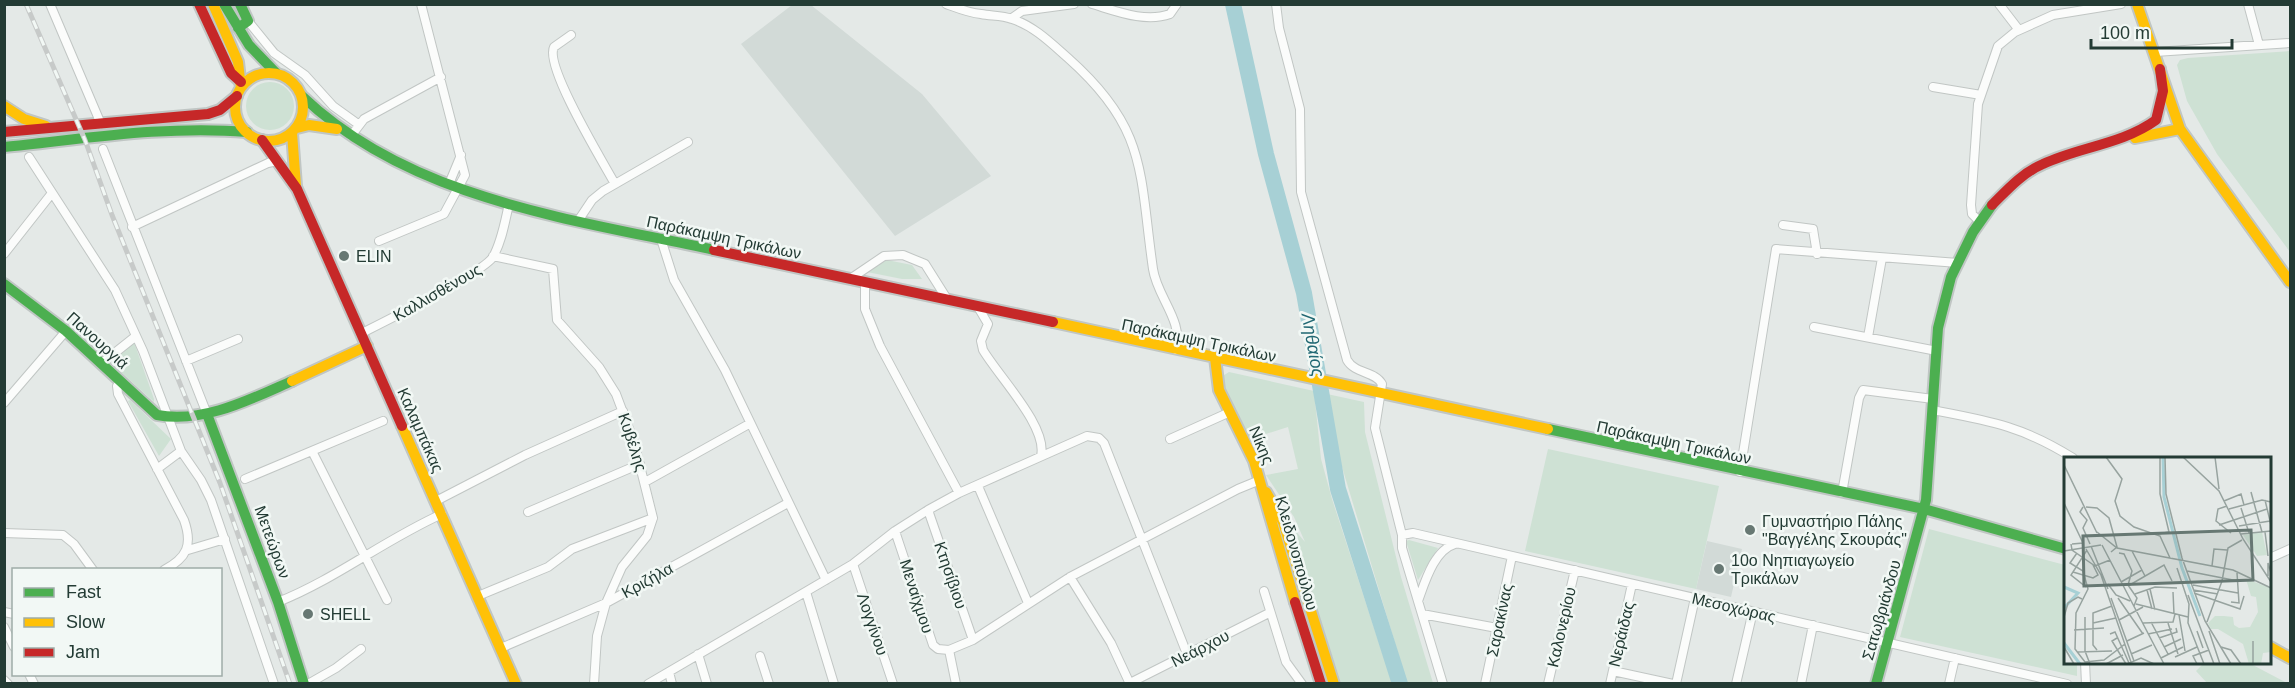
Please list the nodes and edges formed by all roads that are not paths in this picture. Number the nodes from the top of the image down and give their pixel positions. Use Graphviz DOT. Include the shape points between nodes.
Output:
graph roads {
  1 [pos="50,4"];
  2 [pos="199,4"];
  3 [pos="213,4"];
  4 [pos="224,4"];
  5 [pos="240,4"];
  6 [pos="421,4"];
  7 [pos="946,4"];
  8 [pos="1074,4"];
  9 [pos="1092,4"];
  10 [pos="1177,4"];
  11 [pos="1276,4"];
  12 [pos="2000,4"];
  13 [pos="2121,4"];
  14 [pos="2137,4"];
  15 [pos="2248,4"];
  16 [pos="1012,18"];
  17 [pos="248,21"];
  18 [pos="238,28"];
  19 [pos="2019,30"];
  20 [pos="571,35"];
  21 [pos="2290,44"];
  22 [pos="2259,45"];
  23 [pos="2155,52"];
  24 [pos="2160,69"];
  25 [pos="276,73"];
  26 [pos="441,77"];
  27 [pos="1933,87"];
  28 [pos="239,89"];
  29 [pos="1982,94"];
  30 [pos="302,96"];
  31 [pos="4,106"];
  32 [pos="100,124"];
  33 [pos="358,124"];
  34 [pos="56,129"];
  35 [pos="337,129"];
  36 [pos="2180,129"];
  37 [pos="294,131"];
  38 [pos="4,132"];
  39 [pos="247,132"];
  40 [pos="351,136"];
  41 [pos="262,140"];
  42 [pos="688,142"];
  43 [pos="2097,146"];
  44 [pos="4,147"];
  45 [pos="103,149"];
  46 [pos="461,155"];
  47 [pos="30,157"];
  48 [pos="277,161"];
  49 [pos="615,184"];
  50 [pos="454,186"];
  51 [pos="297,189"];
  52 [pos="52,193"];
  53 [pos="509,204"];
  54 [pos="578,221"];
  55 [pos="1980,222"];
  56 [pos="1783,225"];
  57 [pos="132,227"];
  58 [pos="661,239"];
  59 [pos="379,241"];
  60 [pos="4,254"];
  61 [pos="1817,254"];
  62 [pos="493,256"];
  63 [pos="1882,258"];
  64 [pos="1958,263"];
  65 [pos="849,280"];
  66 [pos="2290,282"];
  67 [pos="865,283"];
  68 [pos="4,284"];
  69 [pos="948,301"];
  70 [pos="978,307"];
  71 [pos="1814,327"];
  72 [pos="66,331"];
  73 [pos="362,333"];
  74 [pos="136,336"];
  75 [pos="1869,337"];
  76 [pos="238,339"];
  77 [pos="367,346"];
  78 [pos="1176,350"];
  79 [pos="1936,351"];
  80 [pos="1215,358"];
  81 [pos="186,361"];
  82 [pos="102,363"];
  83 [pos="121,382"];
  84 [pos="1380,394"];
  85 [pos="1933,399"];
  86 [pos="4,403"];
  87 [pos="623,411"];
  88 [pos="1932,411"];
  89 [pos="1230,412"];
  90 [pos="207,414"];
  91 [pos="170,419"];
  92 [pos="383,421"];
  93 [pos="749,424"];
  94 [pos="1170,439"];
  95 [pos="181,451"];
  96 [pos="312,451"];
  97 [pos="1041,456"];
  98 [pos="2070,457"];
  99 [pos="640,464"];
  100 [pos="157,468"];
  101 [pos="1740,472"];
  102 [pos="245,479"];
  103 [pos="645,482"];
  104 [pos="1262,485"];
  105 [pos="978,486"];
  106 [pos="959,493"];
  107 [pos="1842,493"];
  108 [pos="436,501"];
  109 [pos="788,503"];
  110 [pos="1924,509"];
  111 [pos="928,510"];
  112 [pos="528,512"];
  113 [pos="442,514"];
  114 [pos="653,518"];
  115 [pos="895,531"];
  116 [pos="4,533"];
  117 [pos="1402,535"];
  118 [pos="225,539"];
  119 [pos="1141,539"];
  120 [pos="1459,543"];
  121 [pos="2064,548"];
  122 [pos="2290,549"];
  123 [pos="188,550"];
  124 [pos="364,554"];
  125 [pos="1512,556"];
  126 [pos="2271,558"];
  127 [pos="853,564"];
  128 [pos="92,568"];
  129 [pos="167,568"];
  130 [pos="1575,570"];
  131 [pos="1070,577"];
  132 [pos="826,580"];
  133 [pos="1632,584"];
  134 [pos="1264,591"];
  135 [pos="806,592"];
  136 [pos="478,596"];
  137 [pos="1695,598"];
  138 [pos="387,600"];
  139 [pos="1418,601"];
  140 [pos="278,602"];
  141 [pos="606,603"];
  142 [pos="1028,603"];
  143 [pos="1753,611"];
  144 [pos="1269,613"];
  145 [pos="1422,614"];
  146 [pos="1813,625"];
  147 [pos="4,627"];
  148 [pos="1497,628"];
  149 [pos="973,640"];
  150 [pos="1888,642"];
  151 [pos="12,643"];
  152 [pos="501,648"];
  153 [pos="2271,648"];
  154 [pos="361,649"];
  155 [pos="949,650"];
  156 [pos="698,654"];
  157 [pos="1187,654"];
  158 [pos="760,656"];
  159 [pos="1954,658"];
  160 [pos="2290,658"];
  161 [pos="2085,664"];
  162 [pos="1613,670"];
  163 [pos="669,672"];
  164 [pos="2024,674"];
  165 [pos="4,680"];
  166 [pos="325,680"];
  167 [pos="1130,683"];
  168 [pos="8,684"];
  169 [pos="274,684"];
  170 [pos="306,684"];
  171 [pos="516,684"];
  172 [pos="594,684"];
  173 [pos="648,684"];
  174 [pos="672,684"];
  175 [pos="707,684"];
  176 [pos="769,684"];
  177 [pos="834,684"];
  178 [pos="893,684"];
  179 [pos="956,684"];
  180 [pos="1302,684"];
  181 [pos="1321,684"];
  182 [pos="1334,684"];
  183 [pos="1443,684"];
  184 [pos="1485,684"];
  185 [pos="1548,684"];
  186 [pos="1610,684"];
  187 [pos="1675,684"];
  188 [pos="1736,684"];
  189 [pos="1801,684"];
  190 [pos="1876,684"];
  191 [pos="1948,684"];
  192 [pos="2022,684"];
  193 [pos="2067,684"];
  194 [pos="2086,684"];
  1 -- 32 [label="street"];
  2 -- 28 [label="main road"];
  3 -- 28 [label="main road" via="238,62"];
  4 -- 18 [label="main road"];
  5 -- 17 [label="main road"];
  6 -- 26 [label="street"];
  7 -- 16 [label="street" via="969,12"];
  8 -- 16 [label="street" via="1022,11"];
  9 -- 10 [label="street" via="1123,14 1160,16 1170,14"];
  11 -- 84 [label="street" via="1300,109 1299,182 1306,213 1347,360 1358,371 1381,380"];
  12 -- 19 [label="street"];
  13 -- 19 [label="street" via="2060,12"];
  14 -- 23 [label="main road"];
  15 -- 22 [label="street"];
  16 -- 78 [label="street" via="1050,41 1102,90 1118,113 1142,175 1154,279 1178,331"];
  17 -- 18 [label="main road"];
  17 -- 33 [label="street" via="274,53 305,75 333,106"];
  18 -- 25 [label="main road"];
  19 -- 29 [label="street" via="1995,50"];
  20 -- 49 [label="street" via="554,47 551,57"];
  21 -- 22 [label="street"];
  22 -- 23 [label="street"];
  23 -- 24 [label="main road"];
  24 -- 36 [label="main road"];
  24 -- 43 [label="main road" via="2163,91 2156,120 2141,131"];
  25 -- 28 [label="main road" via="256,75"];
  25 -- 30 [label="main road" via="292,81"];
  26 -- 33 [label="street"];
  26 -- 46 [label="street"];
  27 -- 29 [label="street"];
  28 -- 32 [label="main road" via="220,110 208,114"];
  28 -- 39 [label="main road" via="236,116"];
  29 -- 55 [label="street" via="1971,205 1972,214"];
  30 -- 35 [label="main road, Παράκαμψη Τρικάλων"];
  30 -- 37 [label="main road" via="303,115"];
  31 -- 34 [label="main road" via="24,119"];
  32 -- 34 [label="main road"];
  33 -- 40 [label="street"];
  34 -- 38 [label="main road"];
  35 -- 37 [label="main road, Παράκαμψη Τρικάλων" via="309,125"];
  35 -- 40 [label="main road, Παράκαμψη Τρικάλων"];
  36 -- 43 [label="main road"];
  36 -- 66 [label="main road"];
  37 -- 41 [label="main road" via="279,140"];
  37 -- 51 [label="main road, Καλαμπάκας"];
  39 -- 41 [label="main road"];
  39 -- 44 [label="main road" via="167,131"];
  40 -- 50 [label="main road, Παράκαμψη Τρικάλων"];
  41 -- 48 [label="main road, Καλαμπάκας"];
  42 -- 49 [label="street"];
  43 -- 55 [label="main road, Σατωβριάνδου" via="2027,173"];
  45 -- 57 [label="street"];
  46 -- 50 [label="street"];
  46 -- 50 [label="street" via="465,175"];
  47 -- 52 [label="street"];
  48 -- 51 [label="main road, Καλαμπάκας"];
  48 -- 57 [label="street"];
  49 -- 54 [label="street" via="592,200"];
  50 -- 53 [label="main road, Παράκαμψη Τρικάλων"];
  50 -- 59 [label="street" via="444,214"];
  51 -- 73 [label="main road, Καλαμπάκας"];
  52 -- 60 [label="street"];
  52 -- 74 [label="street" via="109,279"];
  53 -- 54 [label="main road, Παράκαμψη Τρικάλων"];
  53 -- 62 [label="street, Καλλισθένους"];
  54 -- 58 [label="main road, Παράκαμψη Τρικάλων"];
  55 -- 64 [label="main road, Σατωβριάνδου"];
  56 -- 61 [label="street" via="1812,228"];
  57 -- 81 [label="street"];
  58 -- 65 [label="main road, Παράκαμψη Τρικάλων"];
  58 -- 93 [label="street" via="674,280 721,361"];
  61 -- 63 [label="street"];
  61 -- 101 [label="street" via="1776,249"];
  62 -- 73 [label="street, Καλλισθένους" via="410,309"];
  62 -- 87 [label="street, Κυβέλης" via="553,269 560,325 604,374"];
  63 -- 64 [label="street"];
  63 -- 75 [label="street"];
  64 -- 79 [label="main road, Σατωβριάνδου" via="1944,301"];
  65 -- 67 [label="main road, Παράκαμψη Τρικάλων"];
  65 -- 69 [label="street" via="884,256 903,255 925,264"];
  67 -- 69 [label="main road, Παράκαμψη Τρικάλων"];
  67 -- 106 [label="street" via="865,309 880,346"];
  68 -- 72 [label="main road, Πανουργιά"];
  69 -- 70 [label="main road, Παράκαμψη Τρικάλων"];
  70 -- 78 [label="main road, Παράκαμψη Τρικάλων"];
  70 -- 97 [label="street" via="988,324 981,341 983,350 1037,429 1043,444"];
  71 -- 75 [label="street"];
  72 -- 82 [label="main road, Πανουργιά"];
  72 -- 86 [label="street"];
  73 -- 77 [label="main road, Καλαμπάκας"];
  74 -- 82 [label="street"];
  74 -- 91 [label="street"];
  75 -- 79 [label="street"];
  76 -- 81 [label="street"];
  77 -- 90 [label="main road"];
  77 -- 108 [label="main road, Καλαμπάκας"];
  78 -- 80 [label="main road, Παράκαμψη Τρικάλων"];
  79 -- 85 [label="main road, Σατωβριάνδου"];
  80 -- 84 [label="main road, Παράκαμψη Τρικάλων"];
  80 -- 89 [label="main road, Νίκης" via="1215,381"];
  81 -- 90 [label="street"];
  82 -- 83 [label="main road, Πανουργιά"];
  83 -- 91 [label="main road, Πανουργιά" via="157,415"];
  83 -- 100 [label="street" via="117,394"];
  84 -- 101 [label="main road, Παράκαμψη Τρικάλων"];
  84 -- 117 [label="street" via="1374,419 1376,438"];
  85 -- 88 [label="main road, Σατωβριάνδου"];
  85 -- 107 [label="street" via="1863,390"];
  87 -- 99 [label="street, Κυβέλης"];
  87 -- 108 [label="street"];
  88 -- 98 [label="street" via="2023,430"];
  88 -- 110 [label="main road, Σατωβριάνδου"];
  89 -- 94 [label="street, Νίκης"];
  89 -- 104 [label="main road, Νίκης"];
  90 -- 91 [label="main road"];
  90 -- 140 [label="main road, Μετεώρων"];
  91 -- 95 [label="street"];
  92 -- 96 [label="street"];
  93 -- 103 [label="street"];
  93 -- 109 [label="street"];
  95 -- 100 [label="street"];
  95 -- 118 [label="street" via="204,484"];
  96 -- 102 [label="street"];
  96 -- 124 [label="street"];
  97 -- 105 [label="street"];
  97 -- 119 [label="street" via="1087,436 1099,438"];
  99 -- 103 [label="street, Κυβέλης"];
  99 -- 112 [label="street"];
  100 -- 123 [label="street" via="184,520"];
  101 -- 107 [label="main road, Παράκαμψη Τρικάλων"];
  103 -- 114 [label="street, Κυβέλης"];
  104 -- 119 [label="street"];
  104 -- 181 [label="main road, Κλειδονοπούλου"];
  104 -- 182 [label="main road, Κλειδονοπούλου" via="1283,522"];
  105 -- 106 [label="street"];
  105 -- 142 [label="street"];
  106 -- 111 [label="street"];
  107 -- 110 [label="main road, Παράκαμψη Τρικάλων"];
  108 -- 113 [label="main road, Καλαμπάκας"];
  109 -- 132 [label="street"];
  109 -- 141 [label="street, Κριζήλα"];
  110 -- 121 [label="main road, Παράκαμψη Τρικάλων"];
  110 -- 150 [label="main road, Σατωβριάνδου"];
  111 -- 115 [label="street"];
  111 -- 149 [label="street, Κτησίβιου"];
  113 -- 124 [label="street"];
  113 -- 136 [label="main road, Καλαμπάκας"];
  114 -- 136 [label="street" via="572,549 548,567"];
  114 -- 141 [label="street" via="647,536 622,567"];
  115 -- 127 [label="street"];
  115 -- 155 [label="street, Μεναίχμου" via="933,645"];
  116 -- 128 [label="street" via="63,535"];
  117 -- 120 [label="street, Μεσοχώρας" via="1413,533"];
  117 -- 139 [label="street" via="1401,546"];
  118 -- 123 [label="street"];
  118 -- 169 [label="street"];
  119 -- 131 [label="street"];
  119 -- 157 [label="street"];
  120 -- 125 [label="street, Μεσοχώρας"];
  120 -- 139 [label="street" via="1448,546 1432,567"];
  122 -- 126 [label="street"];
  123 -- 129 [label="street"];
  124 -- 138 [label="street"];
  124 -- 140 [label="street" via="315,586"];
  125 -- 130 [label="street, Μεσοχώρας"];
  125 -- 148 [label="street, Σαρακίνας"];
  127 -- 132 [label="street"];
  127 -- 178 [label="street, Λογγίνου"];
  130 -- 133 [label="street, Μεσοχώρας"];
  130 -- 185 [label="street, Καλονερίου"];
  131 -- 142 [label="street"];
  131 -- 167 [label="street" via="1111,643"];
  132 -- 135 [label="street"];
  133 -- 137 [label="street, Μεσοχώρας"];
  133 -- 162 [label="street, Νεράιδας"];
  134 -- 144 [label="street"];
  135 -- 156 [label="street"];
  135 -- 177 [label="street"];
  136 -- 152 [label="main road, Καλαμπάκας"];
  137 -- 143 [label="street, Μεσοχώρας"];
  137 -- 187 [label="street"];
  139 -- 145 [label="street"];
  140 -- 170 [label="main road, Μετεώρων"];
  141 -- 152 [label="street, Κριζήλα"];
  141 -- 172 [label="street" via="597,636"];
  142 -- 149 [label="street"];
  143 -- 146 [label="street, Μεσοχώρας"];
  143 -- 188 [label="street"];
  144 -- 157 [label="street, Νεάρχου"];
  144 -- 180 [label="street" via="1286,662"];
  145 -- 148 [label="street"];
  145 -- 183 [label="street"];
  146 -- 150 [label="street, Μεσοχώρας"];
  146 -- 189 [label="street"];
  147 -- 151 [label="street"];
  148 -- 184 [label="street, Σαρακίνας"];
  149 -- 155 [label="street"];
  150 -- 159 [label="street, Μεσοχώρας"];
  150 -- 190 [label="main road, Σατωβριάνδου"];
  152 -- 171 [label="main road, Καλαμπάκας"];
  153 -- 160 [label="main road"];
  154 -- 166 [label="street"];
  155 -- 179 [label="street"];
  156 -- 163 [label="street"];
  156 -- 175 [label="street"];
  157 -- 167 [label="street, Νεάρχου"];
  158 -- 176 [label="street"];
  159 -- 164 [label="street, Μεσοχώρας"];
  159 -- 191 [label="street"];
  161 -- 194 [label="street"];
  162 -- 186 [label="street, Νεράιδας"];
  162 -- 187 [label="street"];
  163 -- 173 [label="street"];
  163 -- 174 [label="street"];
  164 -- 192 [label="street"];
  164 -- 193 [label="street, Μεσοχώρας"];
  165 -- 168 [label="street"];
  166 -- 170 [label="street"];
}
